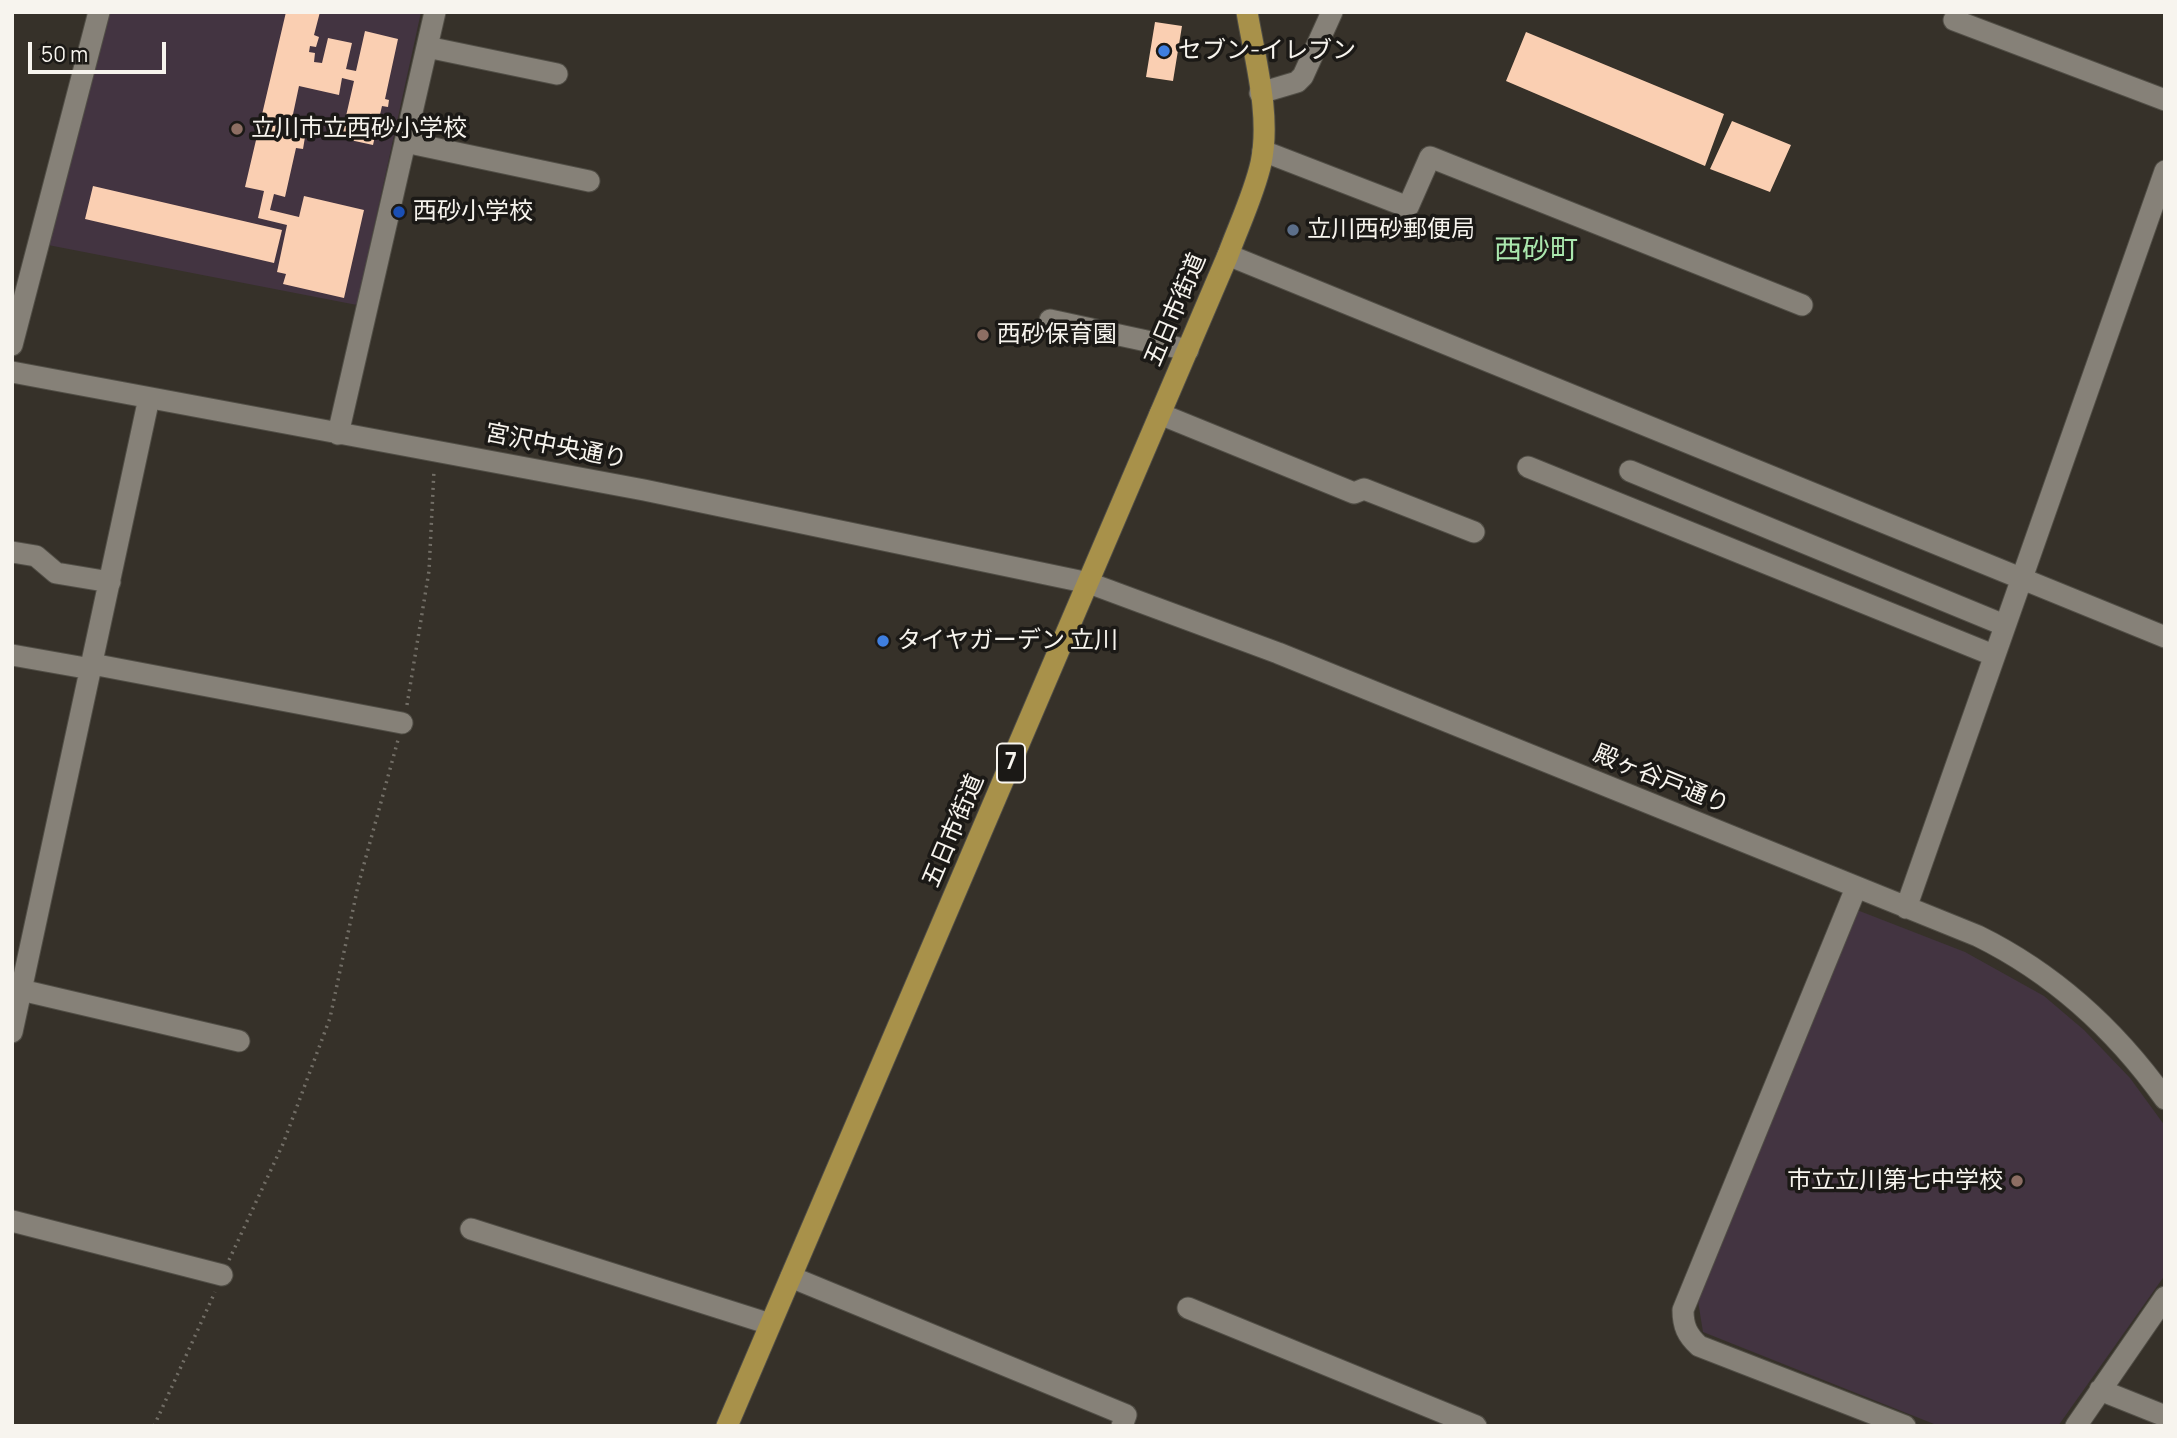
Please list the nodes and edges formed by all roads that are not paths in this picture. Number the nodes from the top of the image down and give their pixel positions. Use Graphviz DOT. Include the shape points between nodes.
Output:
graph roads {
  1 [pos="99,12"];
  2 [pos="435,12"];
  3 [pos="1247,12"];
  4 [pos="1332,12"];
  5 [pos="1954,20"];
  6 [pos="427,47"];
  7 [pos="557,74"];
  8 [pos="1260,93"];
  9 [pos="2165,100"];
  10 [pos="405,142"];
  11 [pos="1262,151"];
  12 [pos="2165,171"];
  13 [pos="589,181"];
  14 [pos="2158,215"];
  15 [pos="1228,255"];
  16 [pos="1802,304"];
  17 [pos="1050,320"];
  18 [pos="12,345"];
  19 [pos="1188,350"];
  20 [pos="12,372"];
  21 [pos="149,398"];
  22 [pos="1160,414"];
  23 [pos="338,434"];
  24 [pos="1528,467"];
  25 [pos="1630,471"];
  26 [pos="1695,498"];
  27 [pos="1682,528"];
  28 [pos="1474,532"];
  29 [pos="12,552"];
  30 [pos="2021,576"];
  31 [pos="110,582"];
  32 [pos="1088,583"];
  33 [pos="2004,625"];
  34 [pos="2165,637"];
  35 [pos="12,654"];
  36 [pos="1993,655"];
  37 [pos="91,667"];
  38 [pos="402,723"];
  39 [pos="1856,888"];
  40 [pos="1906,908"];
  41 [pos="21,990"];
  42 [pos="12,1032"];
  43 [pos="239,1041"];
  44 [pos="2165,1099"];
  45 [pos="12,1221"];
  46 [pos="471,1229"];
  47 [pos="222,1275"];
  48 [pos="790,1277"];
  49 [pos="2165,1297"];
  50 [pos="1188,1308"];
  51 [pos="770,1324"];
  52 [pos="2100,1390"];
  53 [pos="2165,1416"];
  54 [pos="727,1426"];
  55 [pos="1122,1426"];
  56 [pos="1476,1426"];
  57 [pos="1905,1426"];
  58 [pos="2076,1426"];
  1 -- 18 [label="street"];
  2 -- 6 [label="street"];
  3 -- 8 [label="main road, 五日市街道 / 7"];
  4 -- 8 [label="street" via="1303,76"];
  5 -- 9 [label="street"];
  6 -- 7 [label="street" via="523,74"];
  6 -- 10 [label="street"];
  8 -- 11 [label="main road, 五日市街道 / 7"];
  10 -- 13 [label="street"];
  10 -- 23 [label="street"];
  11 -- 15 [label="main road, 五日市街道 / 7"];
  11 -- 16 [label="street" via="1408,207 1430,157"];
  12 -- 14 [label="street"];
  14 -- 30 [label="street"];
  15 -- 19 [label="main road, 五日市街道 / 7"];
  15 -- 30 [label="street"];
  17 -- 19 [label="street"];
  19 -- 22 [label="main road, 五日市街道 / 7"];
  20 -- 21 [label="street, 宮沢中央通り"];
  21 -- 23 [label="street, 宮沢中央通り"];
  21 -- 31 [label="street"];
  22 -- 28 [label="street" via="1354,493 1364,489"];
  22 -- 32 [label="main road, 五日市街道 / 7"];
  23 -- 32 [label="street, 宮沢中央通り"];
  24 -- 27 [label="street"];
  25 -- 26 [label="street"];
  26 -- 27 [label="street"];
  26 -- 33 [label="street"];
  27 -- 36 [label="street"];
  29 -- 31 [label="street" via="36,556 55,573"];
  30 -- 33 [label="street"];
  30 -- 34 [label="street"];
  31 -- 37 [label="street"];
  32 -- 39 [label="street, 殿ヶ谷戸通り" via="1278,653"];
  32 -- 48 [label="main road, 五日市街道 / 7"];
  33 -- 36 [label="street"];
  35 -- 37 [label="street"];
  36 -- 40 [label="street"];
  37 -- 38 [label="street"];
  37 -- 41 [label="street"];
  39 -- 40 [label="street, 殿ヶ谷戸通り"];
  39 -- 57 [label="street" via="1683,1310 1683,1325 1699,1346"];
  40 -- 44 [label="street, 殿ヶ谷戸通り" via="1978,936 2053,981 2136,1058"];
  41 -- 42 [label="street"];
  41 -- 43 [label="street" via="152,1013"];
  45 -- 47 [label="street"];
  46 -- 51 [label="street"];
  48 -- 51 [label="main road, 五日市街道 / 7"];
  48 -- 55 [label="street" via="1126,1415"];
  49 -- 52 [label="street"];
  50 -- 56 [label="street"];
  51 -- 54 [label="main road, 五日市街道 / 7"];
  52 -- 53 [label="street"];
  52 -- 58 [label="street"];
}
